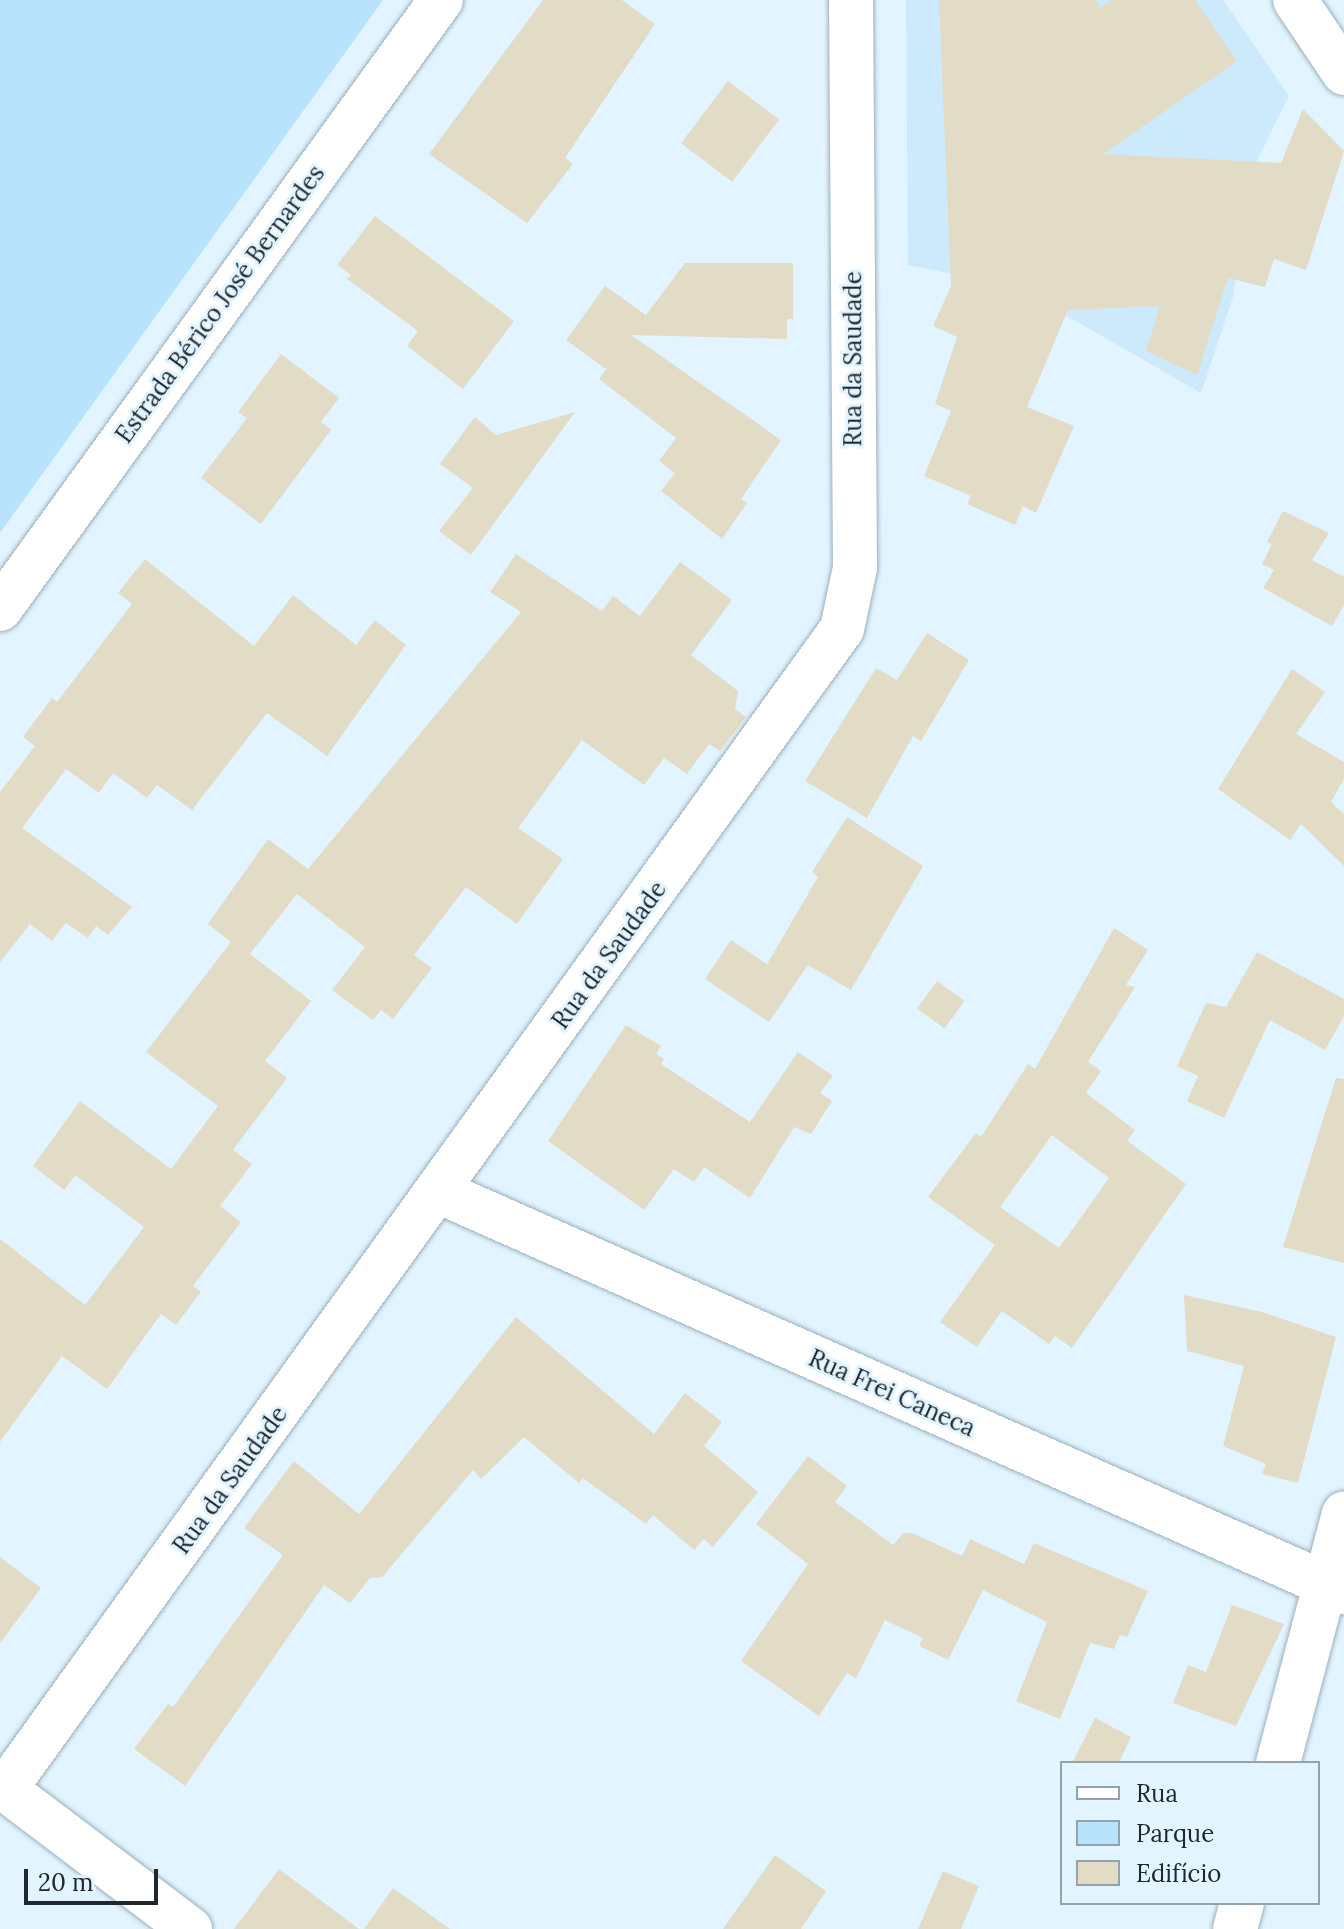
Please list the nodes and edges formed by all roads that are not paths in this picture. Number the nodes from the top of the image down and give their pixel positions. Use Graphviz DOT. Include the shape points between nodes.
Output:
graph roads {
  1 [pos="441,0"];
  2 [pos="851,0"];
  3 [pos="1295,0"];
  4 [pos="1344,73"];
  5 [pos="0,609"];
  6 [pos="440,1192"];
  7 [pos="1344,1514"];
  8 [pos="1334,1589"];
  9 [pos="1279,1761"];
  10 [pos="2,1788"];
  11 [pos="1241,1905"];
  12 [pos="190,1929"];
  13 [pos="1235,1929"];
  1 -- 5 [label="street, Estrada Bérico José Bernardes"];
  2 -- 6 [label="street, Rua da Saudade" via="855,568 842,629"];
  3 -- 4 [label="street"];
  6 -- 8 [label="street, Rua Frei Caneca"];
  6 -- 10 [label="street, Rua da Saudade"];
  7 -- 8 [label="street"];
  8 -- 9 [label="street"];
  10 -- 12 [label="street"];
  11 -- 13 [label="street"];
}
